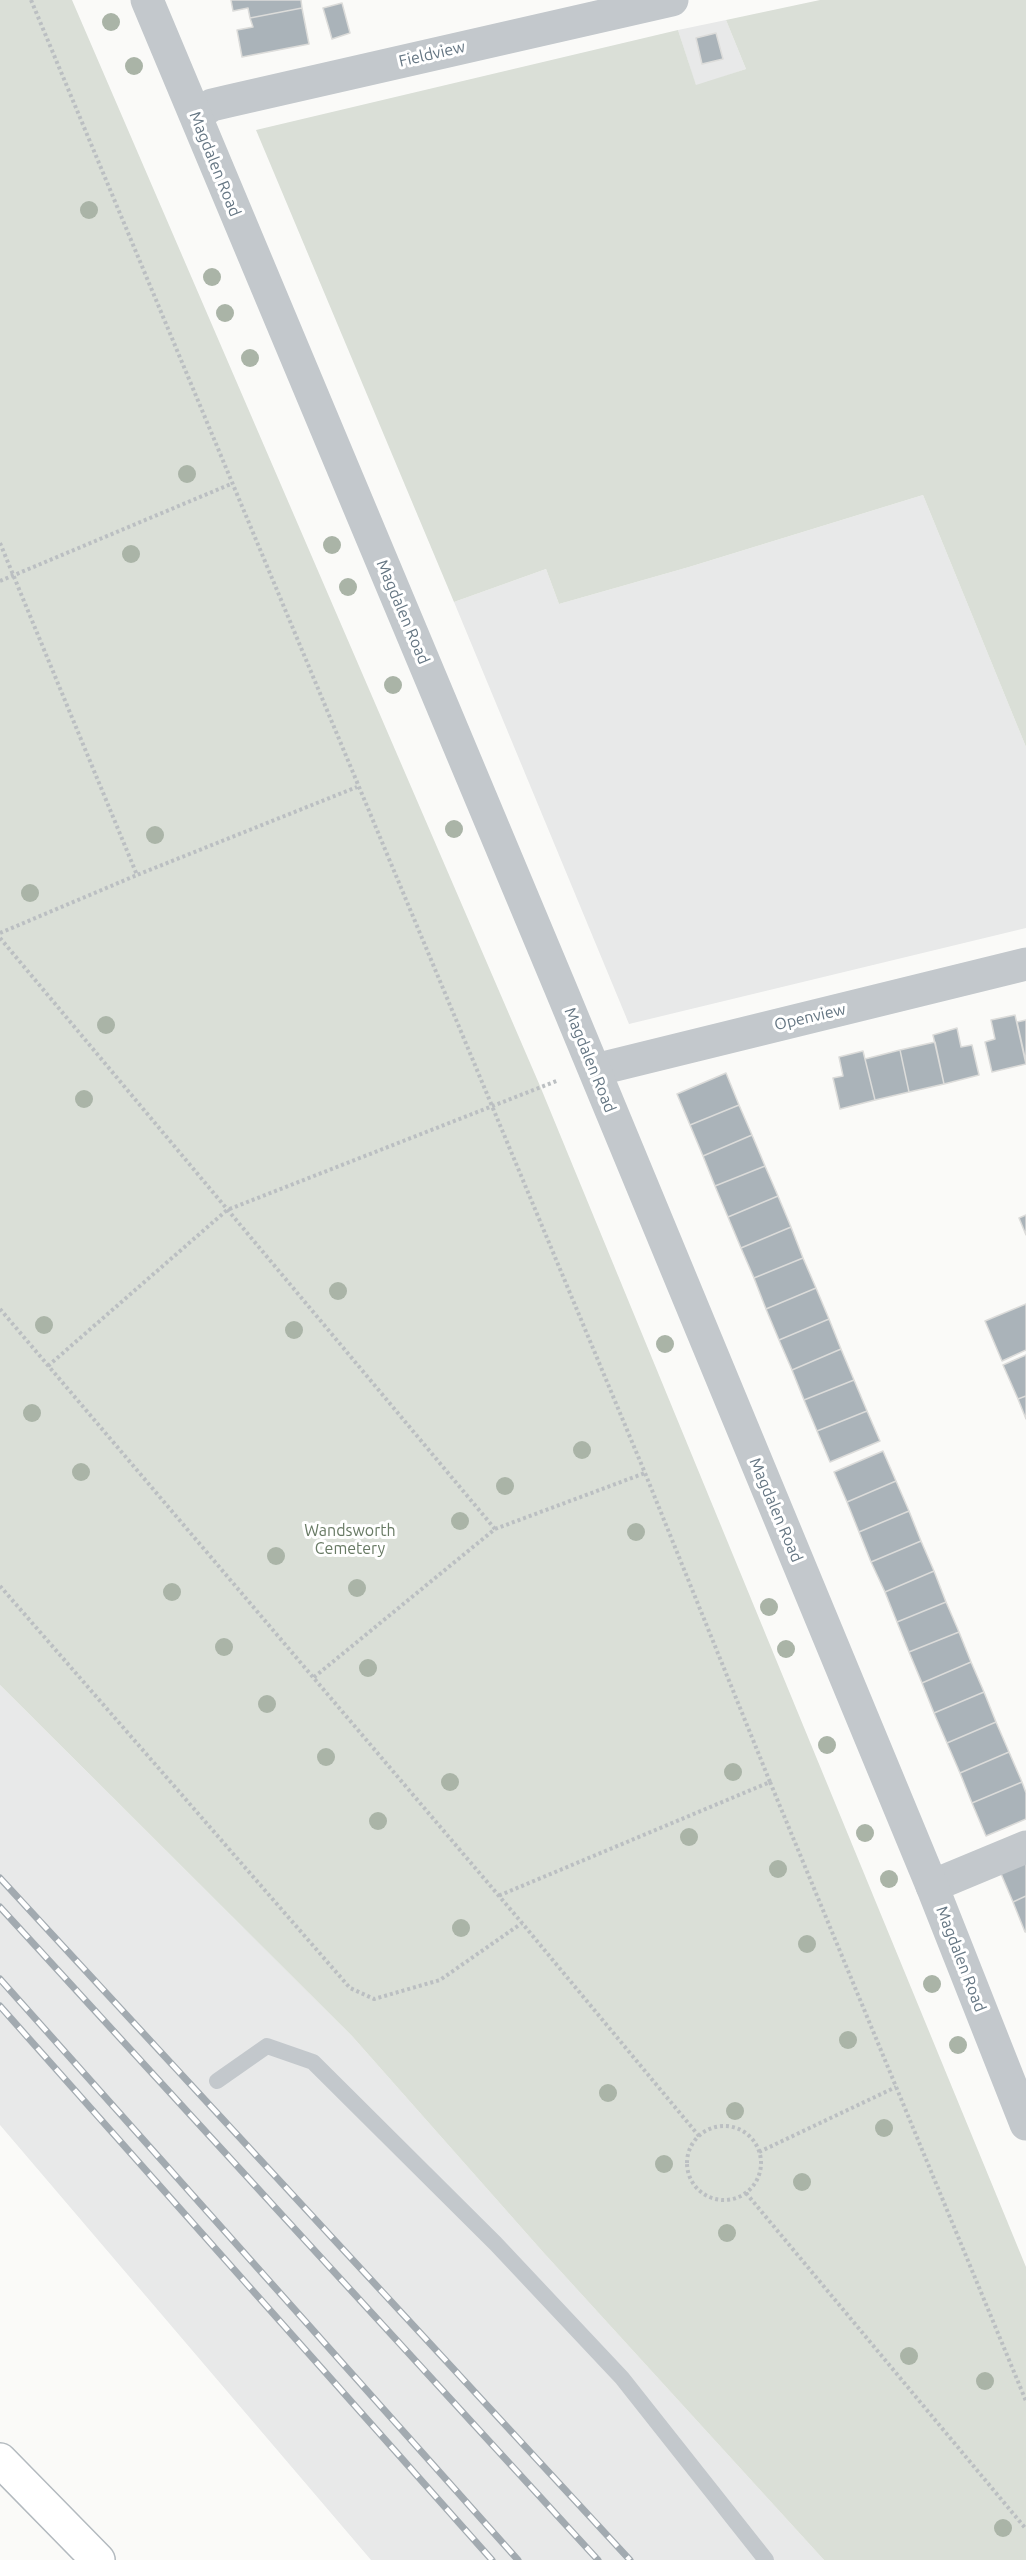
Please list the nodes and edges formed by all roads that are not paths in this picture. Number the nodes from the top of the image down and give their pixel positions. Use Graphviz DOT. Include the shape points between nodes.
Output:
graph roads {
  1 [pos="147,0"];
  2 [pos="672,0"];
  3 [pos="555,12"];
  4 [pos="196,115"];
  5 [pos="1026,964"];
  6 [pos="594,1070"];
  7 [pos="1026,1846"];
  8 [pos="932,1886"];
  9 [pos="217,2082"];
  10 [pos="1026,2124"];
  11 [pos="0,2460"];
  12 [pos="98,2560"];
  13 [pos="766,2560"];
  1 -- 4 [label="street, Magdalen Road"];
  2 -- 3 [label="street, Fieldview"];
  3 -- 4 [label="street, Fieldview" via="212,105"];
  4 -- 6 [label="street, Magdalen Road"];
  5 -- 6 [label="street, Openview"];
  6 -- 8 [label="street, Magdalen Road"];
  7 -- 8 [label="street"];
  8 -- 10 [label="street, Magdalen Road"];
  9 -- 13 [label="lane" via="267,2046 313,2062 496,2244 622,2378"];
  11 -- 12 [label="main road"];
}
